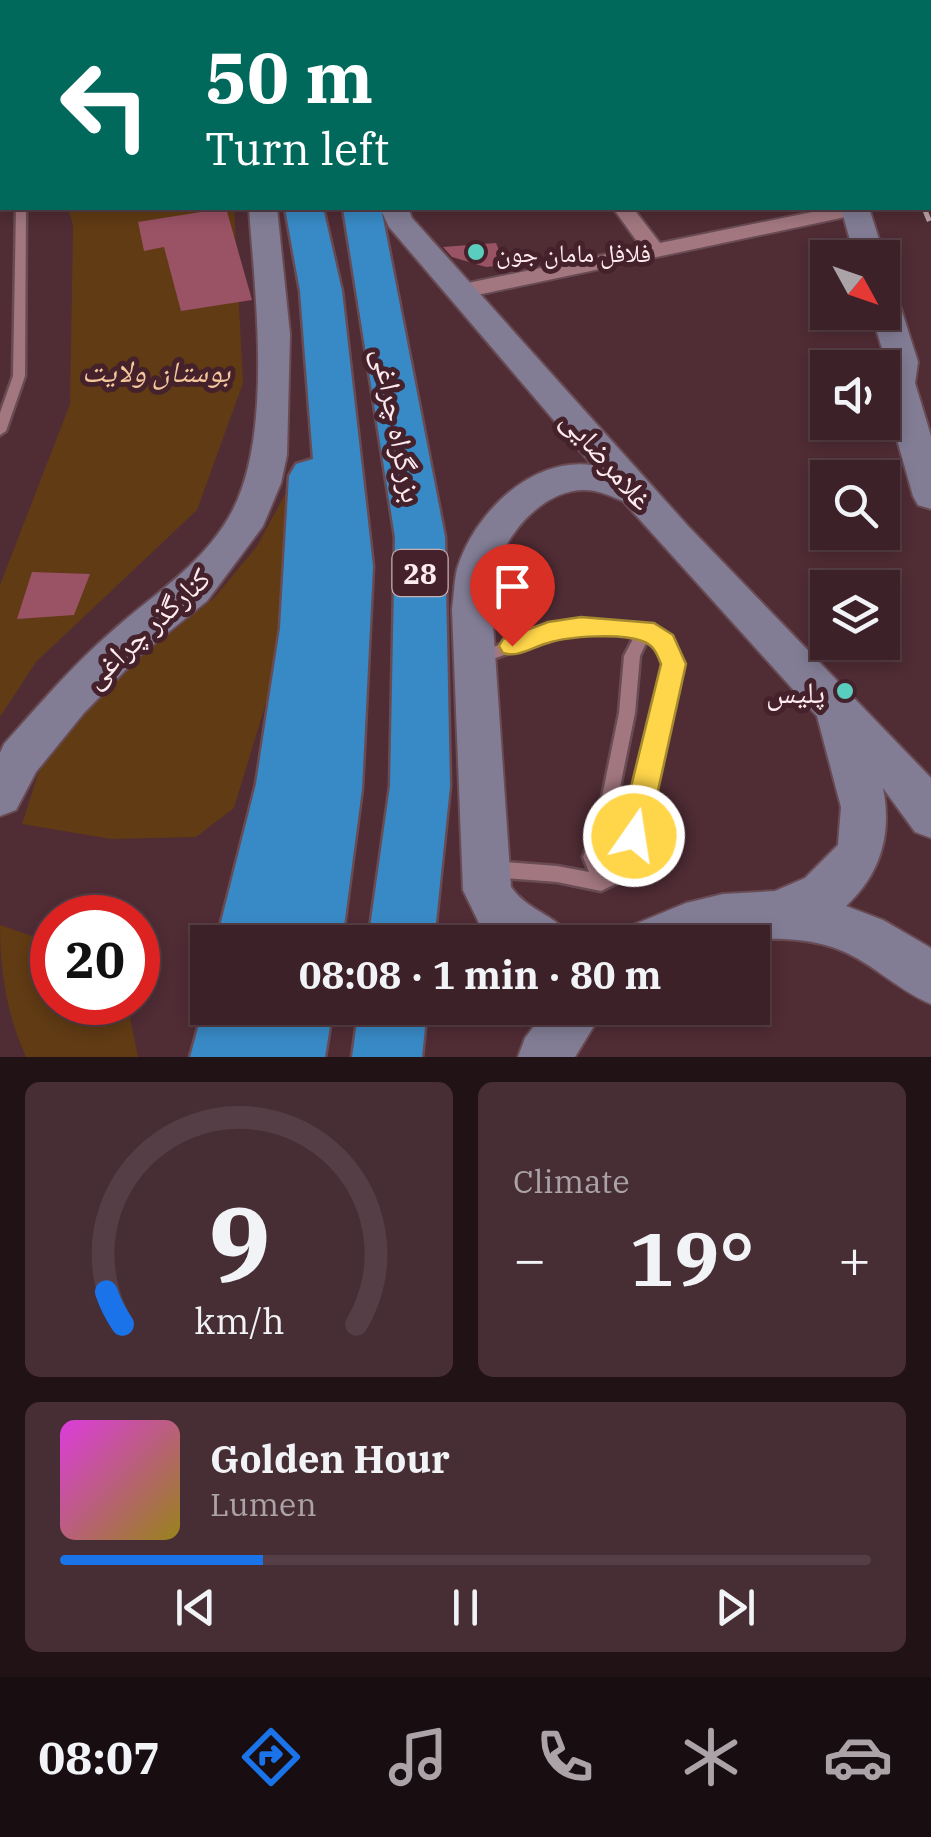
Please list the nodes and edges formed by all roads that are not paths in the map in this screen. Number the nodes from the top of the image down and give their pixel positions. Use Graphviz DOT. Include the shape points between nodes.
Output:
graph roads {
  1 [pos="21,210"];
  2 [pos="263,210"];
  3 [pos="304,210"];
  4 [pos="624,210"];
  5 [pos="846,210"];
  6 [pos="856,210"];
  7 [pos="385,212"];
  8 [pos="865,240"];
  9 [pos="656,253"];
  10 [pos="322,290"];
  11 [pos="463,291"];
  12 [pos="892,330"];
  13 [pos="902,362"];
  14 [pos="19,376"];
  15 [pos="0,377"];
  16 [pos="931,409"];
  17 [pos="0,430"];
  18 [pos="639,495"];
  19 [pos="931,496"];
  20 [pos="645,630"];
  21 [pos="475,660"];
  22 [pos="831,704"];
  23 [pos="0,796"];
  24 [pos="926,804"];
  25 [pos="487,868"];
  26 [pos="601,883"];
  27 [pos="783,911"];
  28 [pos="253,925"];
  29 [pos="312,925"];
  30 [pos="403,925"];
  31 [pos="515,925"];
  32 [pos="689,925"];
  33 [pos="931,979"];
  34 [pos="231,1025"];
  35 [pos="295,1025"];
  36 [pos="391,1025"];
  37 [pos="568,1025"];
  38 [pos="224,1057"];
  39 [pos="290,1057"];
  40 [pos="387,1057"];
  41 [pos="544,1057"];
  1 -- 14 [label="lane"];
  2 -- 23 [label="main road, کنارگذر چراغی" via="274,334 269,456 244,526 194,590 125,644 69,700 20,758"];
  3 -- 10 [label="highway, بزرگراه چراغی"];
  4 -- 9 [label="street"];
  5 -- 9 [label="street"];
  6 -- 8 [label="main road"];
  7 -- 11 [label="main road, غلامرضایی"];
  7 -- 30 [label="highway, بزرگراه چراغی / 28" via="382,332 420,537 420,786"];
  9 -- 11 [label="street"];
  10 -- 28 [label="highway, بزرگراه چراغی" via="309,306 314,458 307,628 286,784"];
  10 -- 29 [label="highway, بزرگراه چراغی" via="347,566 332,790"];
  11 -- 18 [label="main road, غلامرضایی"];
  12 -- 13 [label="main road"];
  13 -- 16 [label="main road" via="924,386"];
  13 -- 19 [label="main road" via="898,384"];
  14 -- 15 [label="lane"];
  14 -- 17 [label="lane"];
  18 -- 21 [label="main road" via="590,474 550,483 520,501 477,566"];
  18 -- 22 [label="main road, غلامرضایی"];
  20 -- 21 [label="lane" via="548,632"];
  20 -- 26 [label="lane" via="632,656 624,730 592,857"];
  20 -- 26 [label="lane" via="664,642 674,664 626,870"];
  21 -- 25 [label="main road"];
  22 -- 24 [label="main road, غلامرضایی"];
  22 -- 27 [label="main road" via="861,784 867,821 856,860 832,888"];
  25 -- 26 [label="lane"];
  25 -- 31 [label="main road" via="494,908"];
  27 -- 32 [label="main road" via="724,914"];
  27 -- 33 [label="main road" via="841,926 905,957"];
  34 -- 38 [label="highway"];
  35 -- 39 [label="highway"];
  36 -- 40 [label="highway"];
  37 -- 41 [label="main road"];
}
